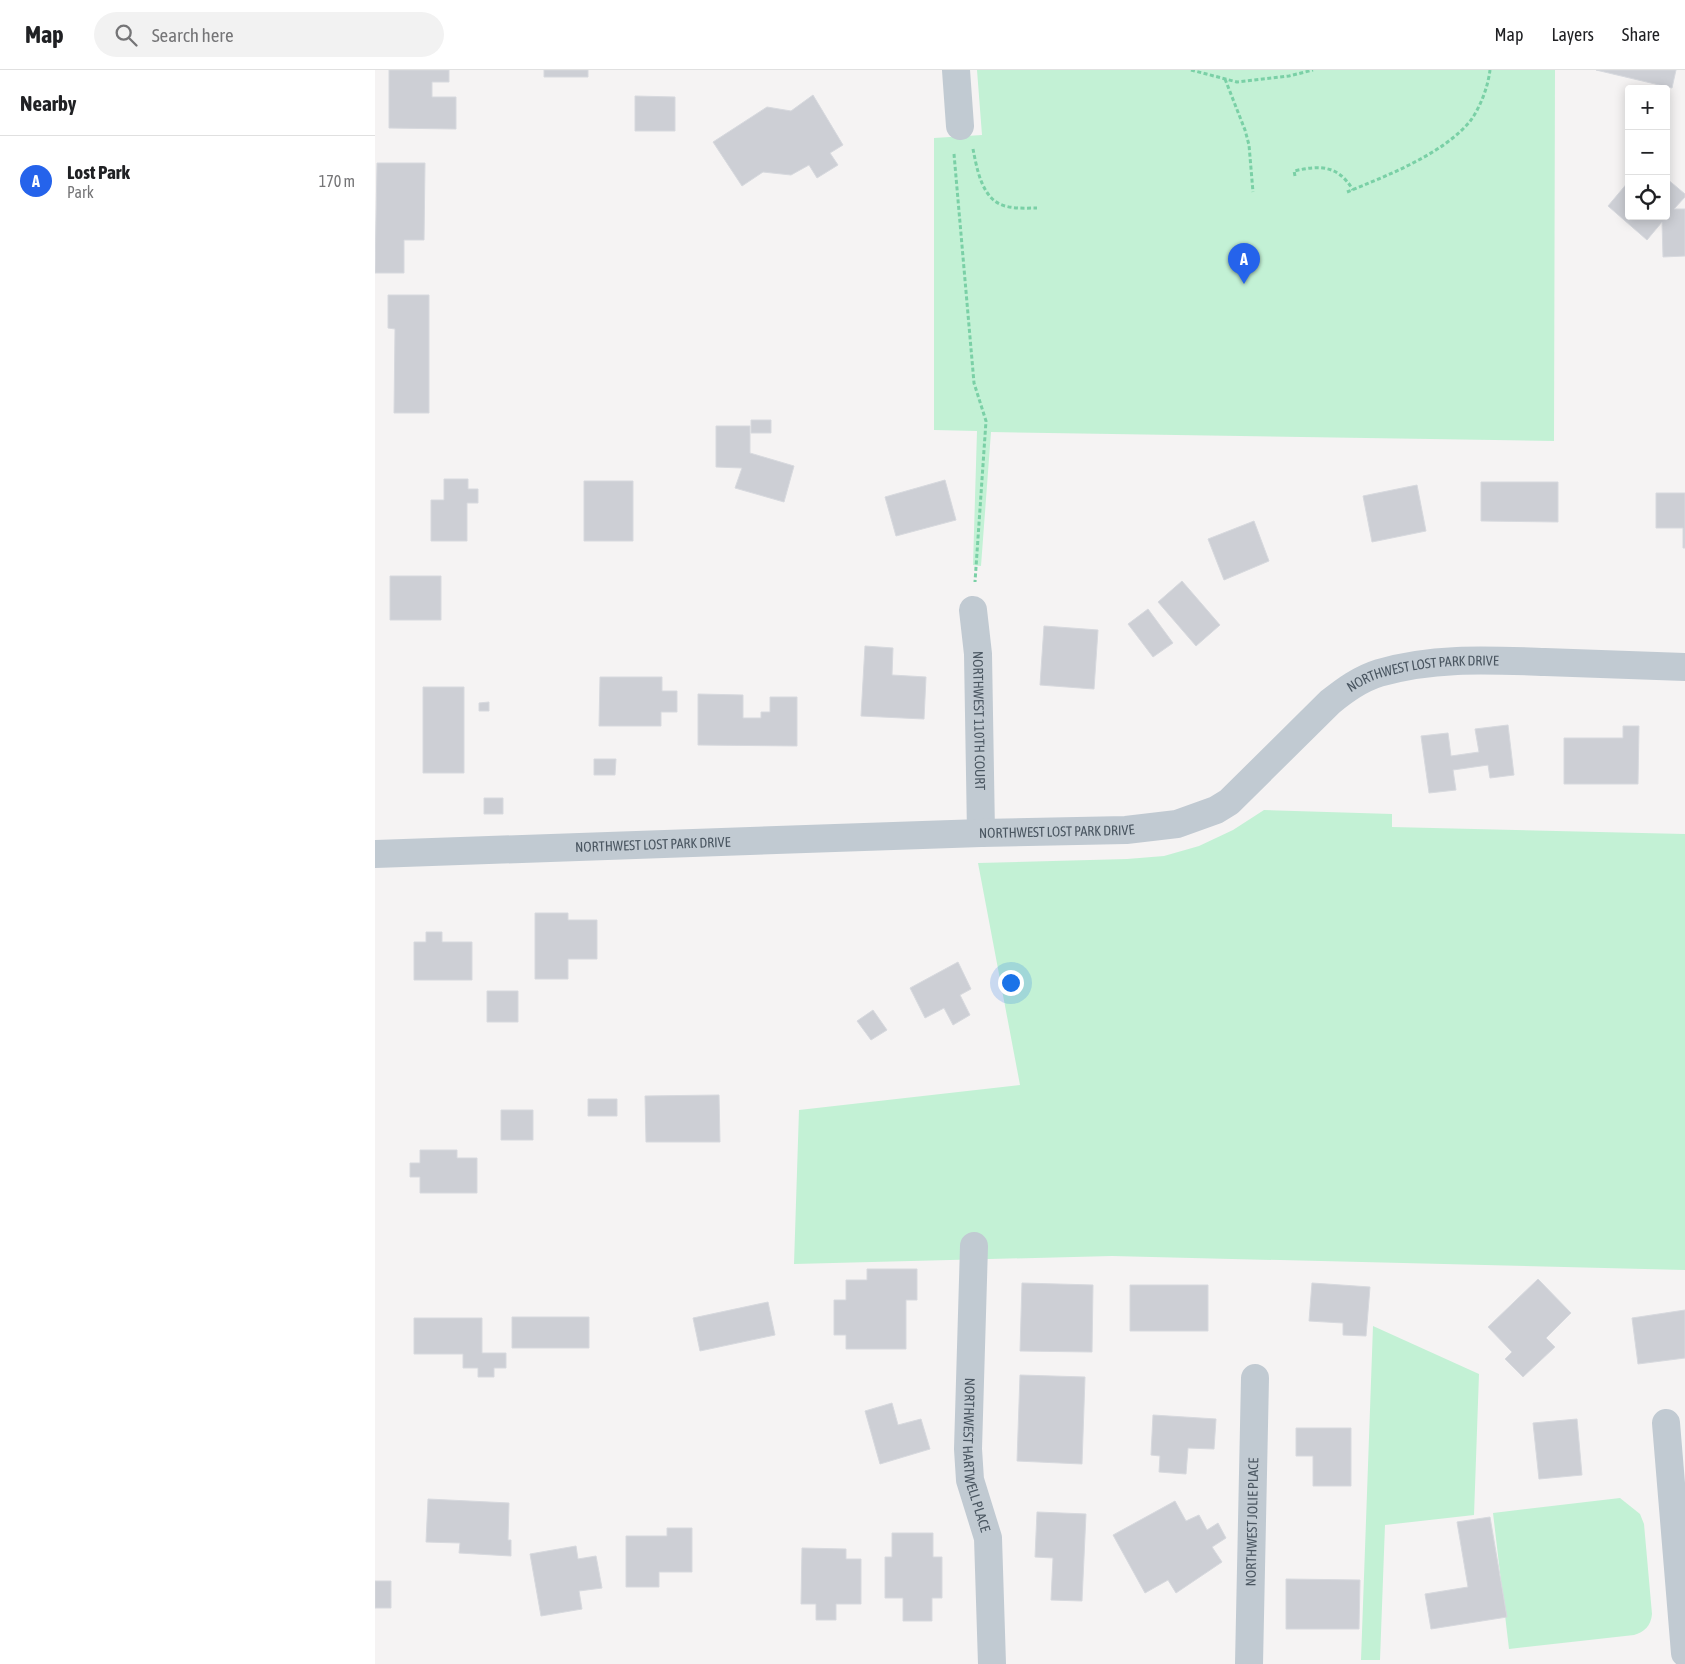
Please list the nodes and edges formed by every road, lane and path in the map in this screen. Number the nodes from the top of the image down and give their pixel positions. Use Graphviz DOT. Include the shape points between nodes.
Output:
graph roads {
  1 [pos="956,70"];
  2 [pos="1191,70"];
  3 [pos="1313,70"];
  4 [pos="1490,70"];
  5 [pos="1224,78"];
  6 [pos="960,126"];
  7 [pos="1295,176"];
  8 [pos="1353,190"];
  9 [pos="1253,192"];
  10 [pos="1347,192"];
  11 [pos="1037,208"];
  12 [pos="973,610"];
  13 [pos="1685,667"];
  14 [pos="981,833"];
  15 [pos="375,854"];
  16 [pos="974,1246"];
  17 [pos="1255,1378"];
  18 [pos="1666,1423"];
  19 [pos="1685,1653"];
  20 [pos="1685,1663"];
  21 [pos="992,1664"];
  22 [pos="1249,1664"];
  23 [pos="1676,1664"];
  1 -- 6 [label="street"];
  2 -- 5 [label="path"];
  3 -- 5 [label="path" via="1263,80 1237,82"];
  4 -- 8 [label="path" via="1478,109 1463,129 1405,168"];
  5 -- 9 [label="path" via="1247,137"];
  6 -- 11 [label="path" via="971,135 979,178 990,196 1002,206"];
  6 -- 12 [label="path" via="953,150 974,383 986,421"];
  7 -- 8 [label="path" via="1294,171 1306,168 1330,169 1339,173"];
  8 -- 10 [label="path"];
  12 -- 14 [label="street, NORTHWEST 110TH COURT" via="978,654"];
  13 -- 14 [label="street, NORTHWEST LOST PARK DRIVE" via="1446,661 1403,668 1378,674 1345,690 1229,802 1216,810 1177,824 1126,830"];
  14 -- 15 [label="street, NORTHWEST LOST PARK DRIVE"];
  16 -- 21 [label="street, NORTHWEST HARTWELL PLACE" via="969,1450 971,1480 987,1538"];
  17 -- 22 [label="street, NORTHWEST JOLIE PLACE"];
  18 -- 19 [label="street"];
  20 -- 23 [label="street"];
}
